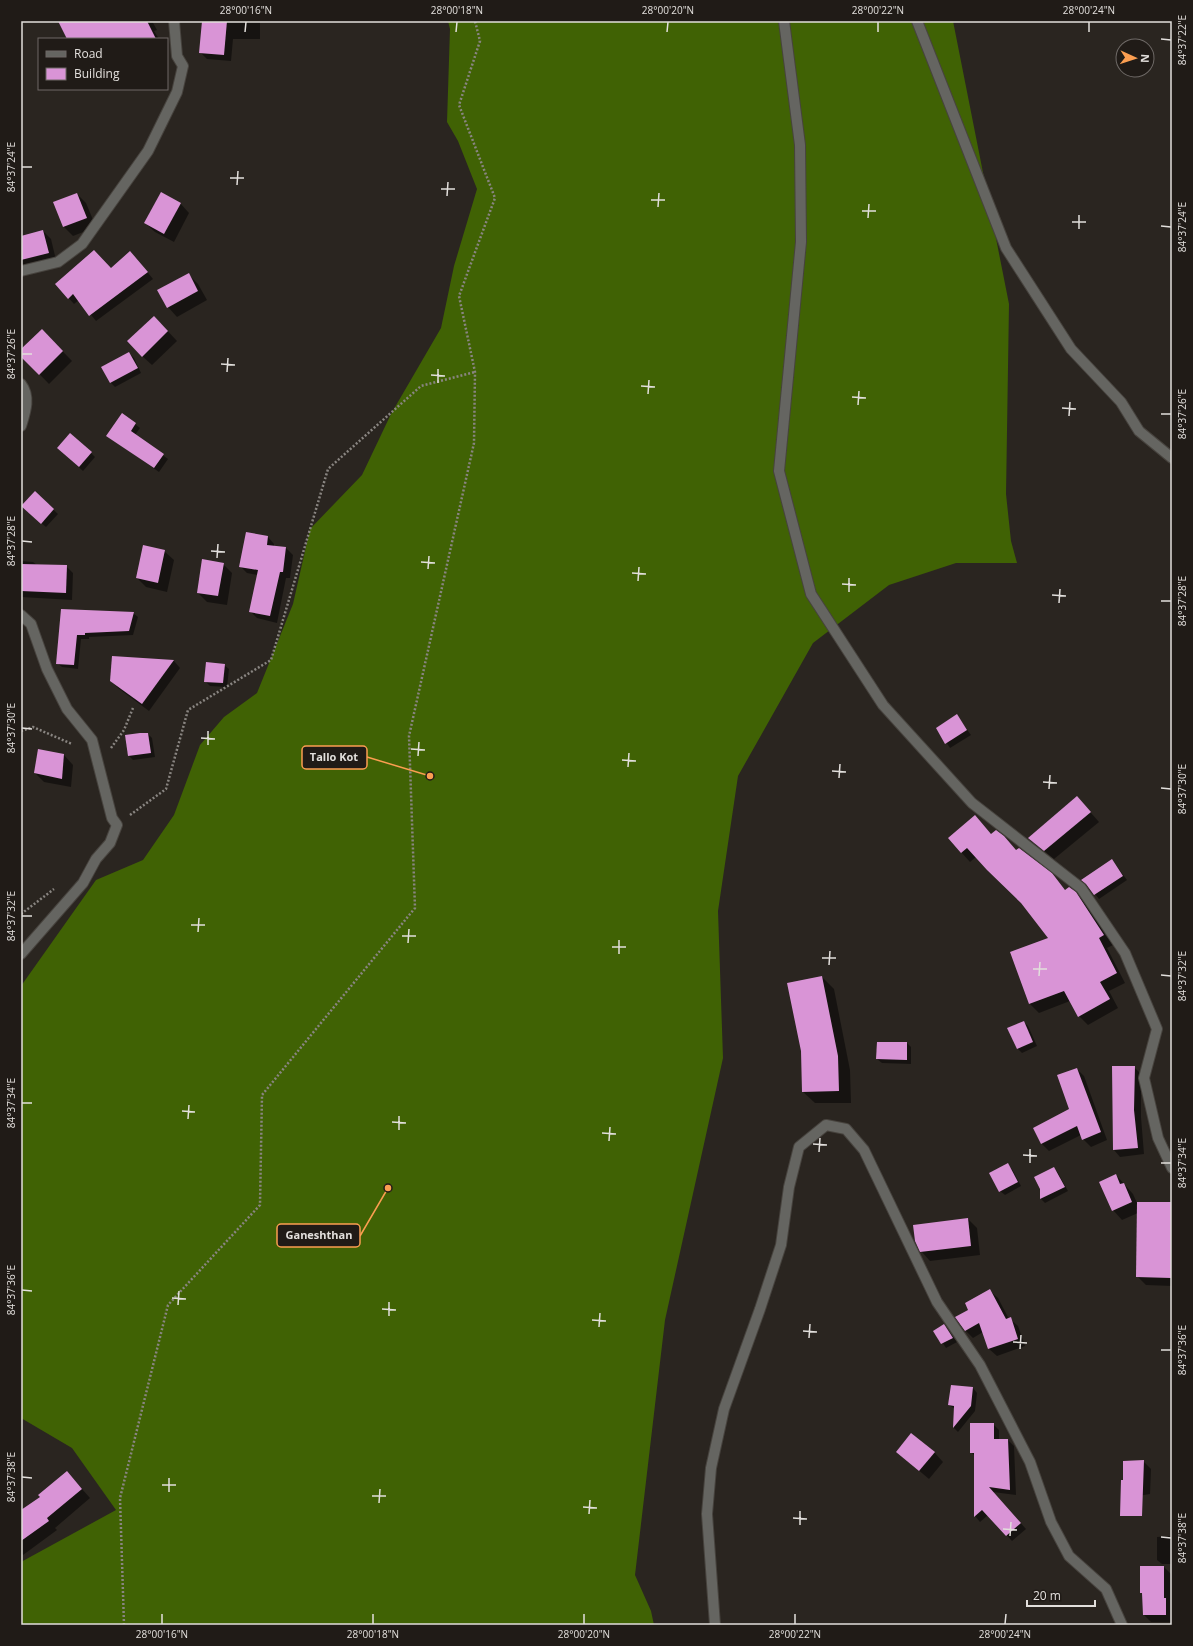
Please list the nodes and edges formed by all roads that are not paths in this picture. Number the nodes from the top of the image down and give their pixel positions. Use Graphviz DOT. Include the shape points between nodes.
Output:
graph roads {
  1 [pos="174,21"];
  2 [pos="784,21"];
  3 [pos="917,21"];
  4 [pos="21,271"];
  5 [pos="21,384"];
  6 [pos="21,426"];
  7 [pos="1172,458"];
  8 [pos="21,615"];
  9 [pos="21,954"];
  10 [pos="1172,1168"];
  11 [pos="715,1625"];
  12 [pos="1122,1625"];
  1 -- 4 [label="street" via="177,56 183,66 177,92 148,151 82,244 58,262"];
  2 -- 10 [label="street" via="800,145 801,242 779,471 811,594 882,705 972,802 1081,888 1125,953 1157,1029 1144,1078 1158,1138"];
  3 -- 7 [label="street" via="1006,248 1071,349 1121,402 1139,431"];
  5 -- 6 [label="street" via="27,404"];
  8 -- 9 [label="street" via="31,624 48,670 67,709 92,740 112,818 117,825 110,843 96,859 83,883"];
  11 -- 12 [label="street" via="707,1514 711,1468 724,1409 781,1245 788,1187 799,1147 826,1125 846,1129 864,1150 937,1302 980,1365 1030,1462 1051,1522 1069,1556 1106,1589"];
}
